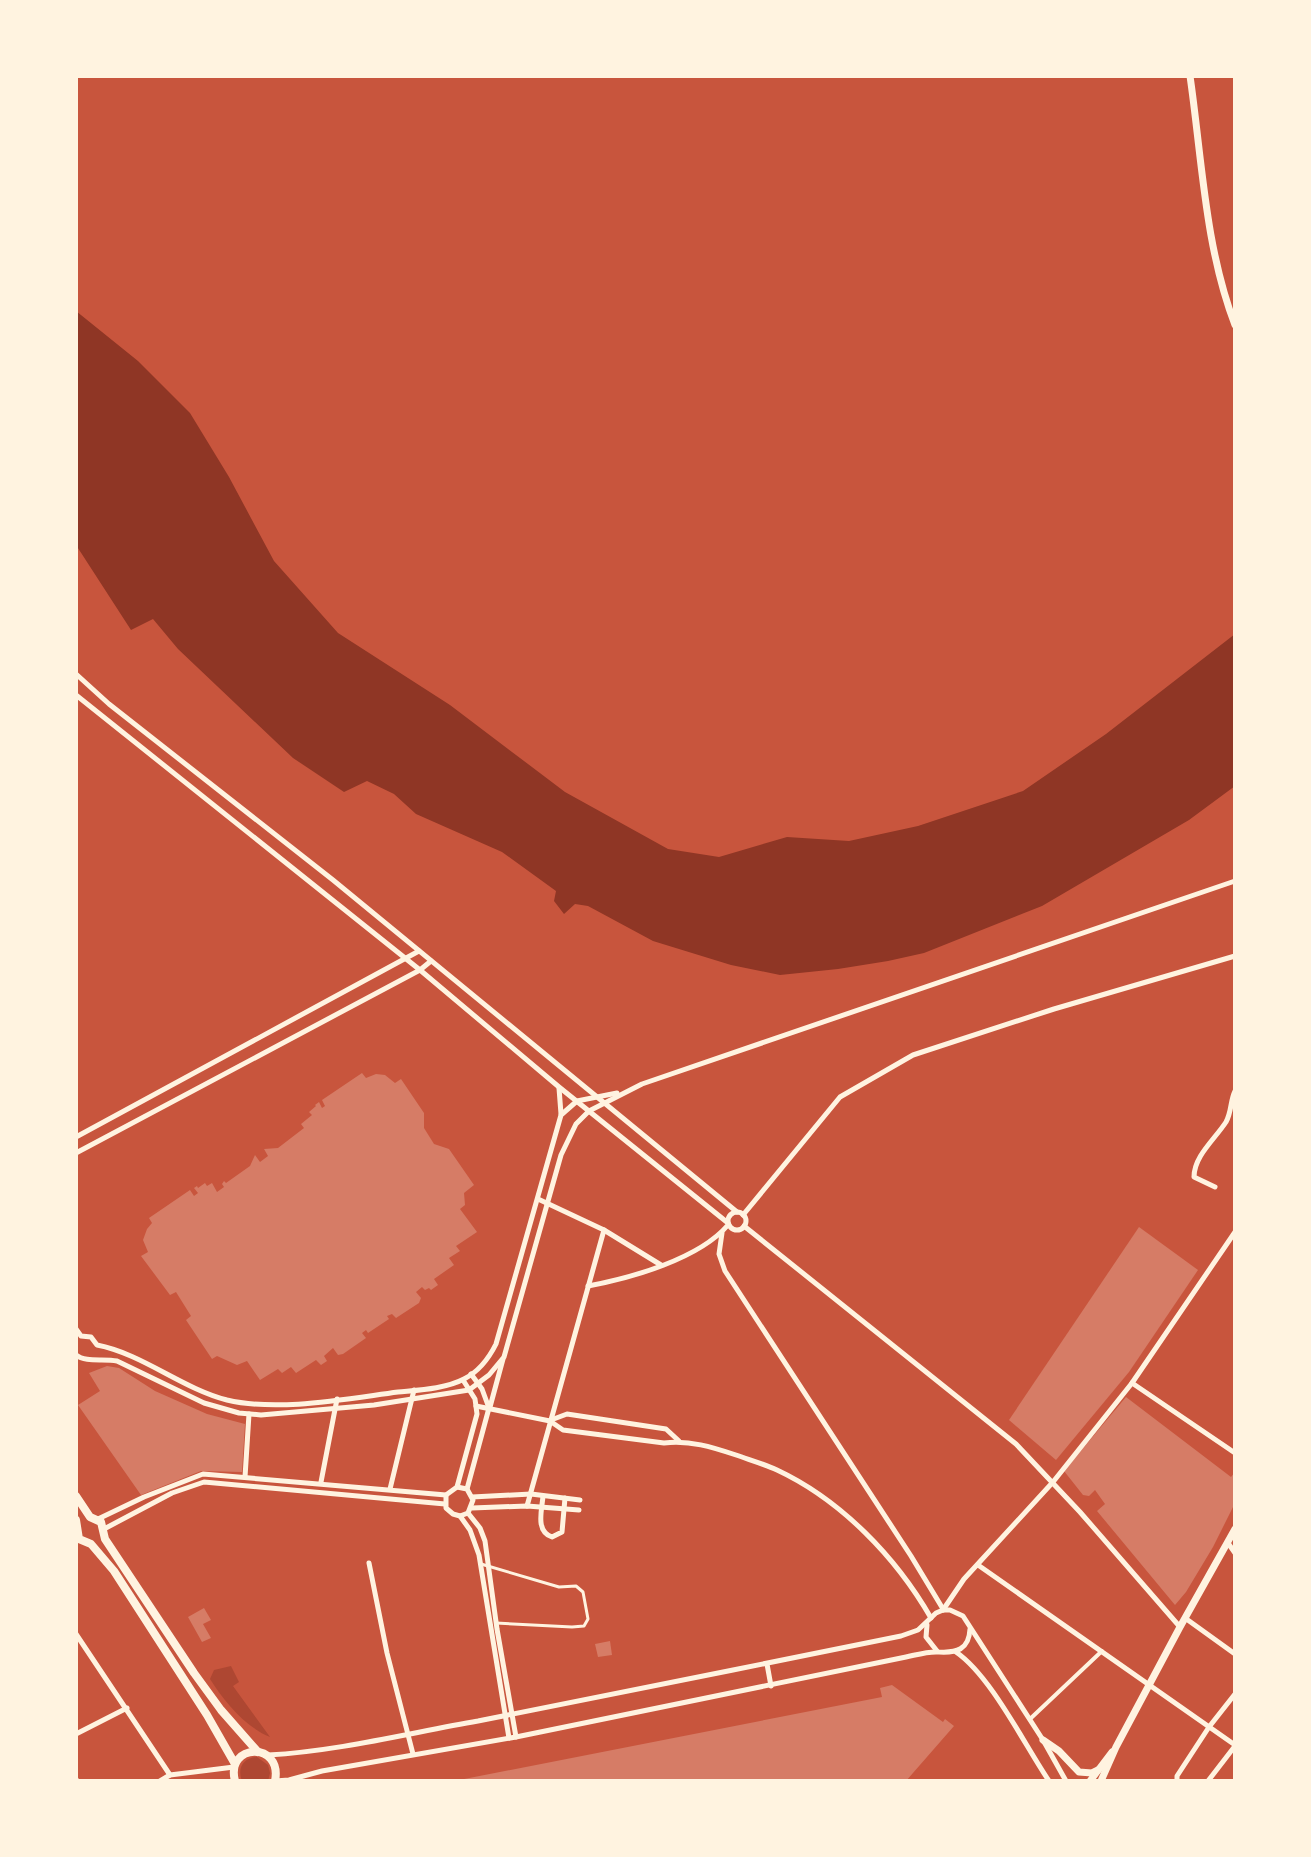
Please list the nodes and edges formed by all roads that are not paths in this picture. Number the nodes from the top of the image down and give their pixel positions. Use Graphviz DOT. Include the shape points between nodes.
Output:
graph roads {
  1 [pos="1190,76"];
  2 [pos="1235,325"];
  3 [pos="76,674"];
  4 [pos="76,695"];
  5 [pos="1235,881"];
  6 [pos="419,951"];
  7 [pos="1235,956"];
  8 [pos="406,959"];
  9 [pos="431,961"];
  10 [pos="420,970"];
  11 [pos="559,1087"];
  12 [pos="1235,1091"];
  13 [pos="622,1093"];
  14 [pos="594,1097"];
  15 [pos="577,1101"];
  16 [pos="141,1102"];
  17 [pos="603,1104"];
  18 [pos="131,1108"];
  19 [pos="589,1111"];
  20 [pos="147,1115"];
  21 [pos="561,1115"];
  22 [pos="139,1120"];
  23 [pos="76,1137"];
  24 [pos="76,1153"];
  25 [pos="1215,1187"];
  26 [pos="538,1199"];
  27 [pos="547,1201"];
  28 [pos="740,1214"];
  29 [pos="728,1224"];
  30 [pos="744,1226"];
  31 [pos="604,1230"];
  32 [pos="1235,1232"];
  33 [pos="722,1233"];
  34 [pos="661,1266"];
  35 [pos="588,1286"];
  36 [pos="76,1329"];
  37 [pos="79,1338"];
  38 [pos="97,1345"];
  39 [pos="77,1357"];
  40 [pos="504,1357"];
  41 [pos="91,1359"];
  42 [pos="471,1374"];
  43 [pos="463,1380"];
  44 [pos="1132,1383"];
  45 [pos="478,1385"];
  46 [pos="414,1390"];
  47 [pos="469,1390"];
  48 [pos="337,1399"];
  49 [pos="413,1400"];
  50 [pos="476,1406"];
  51 [pos="489,1408"];
  52 [pos="337,1409"];
  53 [pos="249,1414"];
  54 [pos="550,1421"];
  55 [pos="679,1441"];
  56 [pos="1235,1453"];
  57 [pos="245,1477"];
  58 [pos="321,1482"];
  59 [pos="1053,1482"];
  60 [pos="457,1487"];
  61 [pos="390,1489"];
  62 [pos="467,1489"];
  63 [pos="531,1494"];
  64 [pos="446,1495"];
  65 [pos="76,1496"];
  66 [pos="543,1496"];
  67 [pos="472,1497"];
  68 [pos="565,1498"];
  69 [pos="580,1500"];
  70 [pos="445,1504"];
  71 [pos="527,1506"];
  72 [pos="542,1508"];
  73 [pos="565,1509"];
  74 [pos="470,1510"];
  75 [pos="579,1510"];
  76 [pos="460,1516"];
  77 [pos="94,1518"];
  78 [pos="77,1526"];
  79 [pos="1235,1529"];
  80 [pos="103,1532"];
  81 [pos="88,1543"];
  82 [pos="1228,1543"];
  83 [pos="76,1547"];
  84 [pos="1235,1553"];
  85 [pos="369,1563"];
  86 [pos="480,1564"];
  87 [pos="978,1565"];
  88 [pos="489,1566"];
  89 [pos="943,1610"];
  90 [pos="1185,1618"];
  91 [pos="929,1621"];
  92 [pos="496,1623"];
  93 [pos="1180,1627"];
  94 [pos="970,1628"];
  95 [pos="76,1634"];
  96 [pos="1102,1651"];
  97 [pos="938,1652"];
  98 [pos="956,1652"];
  99 [pos="1235,1654"];
  100 [pos="767,1664"];
  101 [pos="1150,1685"];
  102 [pos="771,1686"];
  103 [pos="1235,1694"];
  104 [pos="127,1708"];
  105 [pos="508,1715"];
  106 [pos="1030,1719"];
  107 [pos="1209,1727"];
  108 [pos="76,1734"];
  109 [pos="408,1734"];
  110 [pos="513,1737"];
  111 [pos="1043,1740"];
  112 [pos="1235,1746"];
  113 [pos="1116,1747"];
  114 [pos="262,1753"];
  115 [pos="413,1754"];
  116 [pos="234,1765"];
  117 [pos="1098,1770"];
  118 [pos="170,1775"];
  119 [pos="160,1781"];
  120 [pos="235,1781"];
  121 [pos="275,1781"];
  122 [pos="1049,1781"];
  123 [pos="1066,1781"];
  124 [pos="1090,1781"];
  125 [pos="1101,1781"];
  126 [pos="1177,1781"];
  127 [pos="1208,1781"];
  1 -- 2 [label="street" via="1216,257"];
  3 -- 6 [label="street"];
  4 -- 8 [label="street"];
  5 -- 13 [label="street"];
  6 -- 8 [label="street"];
  6 -- 9 [label="street"];
  7 -- 28 [label="street" via="913,1055 840,1097"];
  8 -- 10 [label="street"];
  8 -- 16 [label="street"];
  9 -- 10 [label="street"];
  9 -- 14 [label="street"];
  10 -- 11 [label="street"];
  10 -- 20 [label="street"];
  11 -- 15 [label="street"];
  11 -- 21 [label="street"];
  12 -- 25 [label="street" via="1225,1124 1194,1168 1194,1177"];
  13 -- 14 [label="street"];
  13 -- 17 [label="street"];
  14 -- 15 [label="street"];
  14 -- 17 [label="street"];
  15 -- 19 [label="street"];
  15 -- 21 [label="street"];
  16 -- 18 [label="street"];
  16 -- 20 [label="street"];
  17 -- 19 [label="street"];
  17 -- 28 [label="street"];
  18 -- 22 [label="street"];
  18 -- 23 [label="street"];
  19 -- 27 [label="street" via="561,1155"];
  19 -- 29 [label="street"];
  20 -- 22 [label="street"];
  21 -- 26 [label="street"];
  22 -- 24 [label="street"];
  26 -- 27 [label="street"];
  26 -- 42 [label="street" via="496,1344"];
  27 -- 31 [label="street"];
  27 -- 40 [label="street"];
  28 -- 29 [label="street" via="730,1215"];
  28 -- 30 [label="street"];
  29 -- 30 [label="street" via="736,1230"];
  29 -- 33 [label="street"];
  30 -- 59 [label="street" via="1016,1444"];
  31 -- 34 [label="street"];
  31 -- 35 [label="street"];
  32 -- 44 [label="street"];
  33 -- 34 [label="street"];
  33 -- 89 [label="street" via="719,1254 725,1271"];
  34 -- 35 [label="street"];
  35 -- 54 [label="street"];
  36 -- 37 [label="street"];
  37 -- 38 [label="street" via="91,1337"];
  38 -- 41 [label="street"];
  38 -- 48 [label="street" via="223,1399 260,1404"];
  39 -- 41 [label="street"];
  40 -- 45 [label="street"];
  40 -- 51 [label="street"];
  41 -- 53 [label="street" via="117,1361 204,1403"];
  42 -- 43 [label="street"];
  42 -- 45 [label="street"];
  43 -- 46 [label="street"];
  43 -- 47 [label="street"];
  44 -- 56 [label="street"];
  44 -- 59 [label="street"];
  45 -- 47 [label="street"];
  45 -- 51 [label="street"];
  46 -- 48 [label="street"];
  46 -- 49 [label="street"];
  47 -- 49 [label="street"];
  47 -- 50 [label="street"];
  48 -- 52 [label="street"];
  49 -- 52 [label="street"];
  49 -- 61 [label="street"];
  50 -- 51 [label="street"];
  50 -- 60 [label="street"];
  51 -- 54 [label="street"];
  51 -- 62 [label="street"];
  52 -- 53 [label="street"];
  52 -- 58 [label="street"];
  53 -- 57 [label="street"];
  54 -- 55 [label="street" via="563,1430"];
  54 -- 55 [label="street" via="567,1414 666,1429"];
  54 -- 63 [label="street"];
  55 -- 91 [label="street" via="777,1469 825,1498 878,1546 909,1583"];
  57 -- 58 [label="street"];
  57 -- 77 [label="street" via="197,1475"];
  58 -- 61 [label="street"];
  59 -- 87 [label="street"];
  59 -- 93 [label="street"];
  60 -- 62 [label="street"];
  60 -- 64 [label="street"];
  61 -- 64 [label="street"];
  62 -- 67 [label="street"];
  63 -- 66 [label="street"];
  63 -- 67 [label="street"];
  63 -- 71 [label="street"];
  64 -- 70 [label="street"];
  65 -- 77 [label="main road"];
  66 -- 68 [label="street"];
  66 -- 72 [label="street"];
  67 -- 74 [label="street"];
  68 -- 69 [label="street"];
  68 -- 73 [label="street"];
  70 -- 76 [label="street"];
  70 -- 80 [label="street" via="199,1483"];
  71 -- 72 [label="street"];
  71 -- 74 [label="street"];
  72 -- 73 [label="street"];
  72 -- 73 [label="street" via="541,1528 552,1537 562,1532"];
  73 -- 75 [label="street"];
  74 -- 76 [label="street"];
  74 -- 88 [label="street" via="485,1541"];
  76 -- 86 [label="street"];
  77 -- 78 [label="main road"];
  77 -- 80 [label="main road"];
  78 -- 81 [label="main road" via="79,1539"];
  79 -- 82 [label="street"];
  80 -- 81 [label="main road" via="100,1540"];
  80 -- 114 [label="main road" via="194,1673"];
  81 -- 83 [label="street"];
  81 -- 116 [label="main road" via="123,1584"];
  82 -- 84 [label="street"];
  82 -- 90 [label="street"];
  85 -- 109 [label="street"];
  86 -- 88 [label="lane"];
  86 -- 105 [label="street"];
  87 -- 89 [label="street"];
  87 -- 96 [label="street"];
  88 -- 92 [label="street"];
  88 -- 92 [label="lane" via="559,1587 576,1586 583,1592 588,1619 584,1626 572,1627"];
  89 -- 91 [label="street"];
  89 -- 94 [label="street" via="963,1616"];
  90 -- 93 [label="street"];
  90 -- 99 [label="street"];
  91 -- 97 [label="street" via="929,1643"];
  91 -- 100 [label="street" via="901,1636"];
  92 -- 105 [label="street"];
  93 -- 101 [label="street"];
  94 -- 98 [label="street" via="967,1643"];
  94 -- 106 [label="street"];
  95 -- 104 [label="street"];
  96 -- 101 [label="street"];
  96 -- 106 [label="street"];
  97 -- 98 [label="street"];
  97 -- 102 [label="street"];
  98 -- 122 [label="street" via="984,1679"];
  100 -- 102 [label="street"];
  100 -- 105 [label="street"];
  101 -- 107 [label="street"];
  101 -- 113 [label="street"];
  102 -- 110 [label="street"];
  103 -- 107 [label="street"];
  104 -- 108 [label="street"];
  104 -- 118 [label="street"];
  105 -- 109 [label="street"];
  105 -- 110 [label="street"];
  106 -- 111 [label="street"];
  107 -- 112 [label="street"];
  107 -- 126 [label="street"];
  109 -- 114 [label="street" via="330,1749"];
  109 -- 115 [label="street"];
  110 -- 115 [label="street"];
  111 -- 117 [label="street" via="1079,1772"];
  111 -- 123 [label="street"];
  112 -- 127 [label="street"];
  113 -- 117 [label="street"];
  113 -- 125 [label="street"];
  114 -- 116 [label="main road" via="244,1754"];
  114 -- 121 [label="main road" via="276,1769"];
  115 -- 121 [label="street"];
  116 -- 118 [label="street"];
  116 -- 120 [label="main road"];
  117 -- 124 [label="street"];
  118 -- 119 [label="street"];
}
